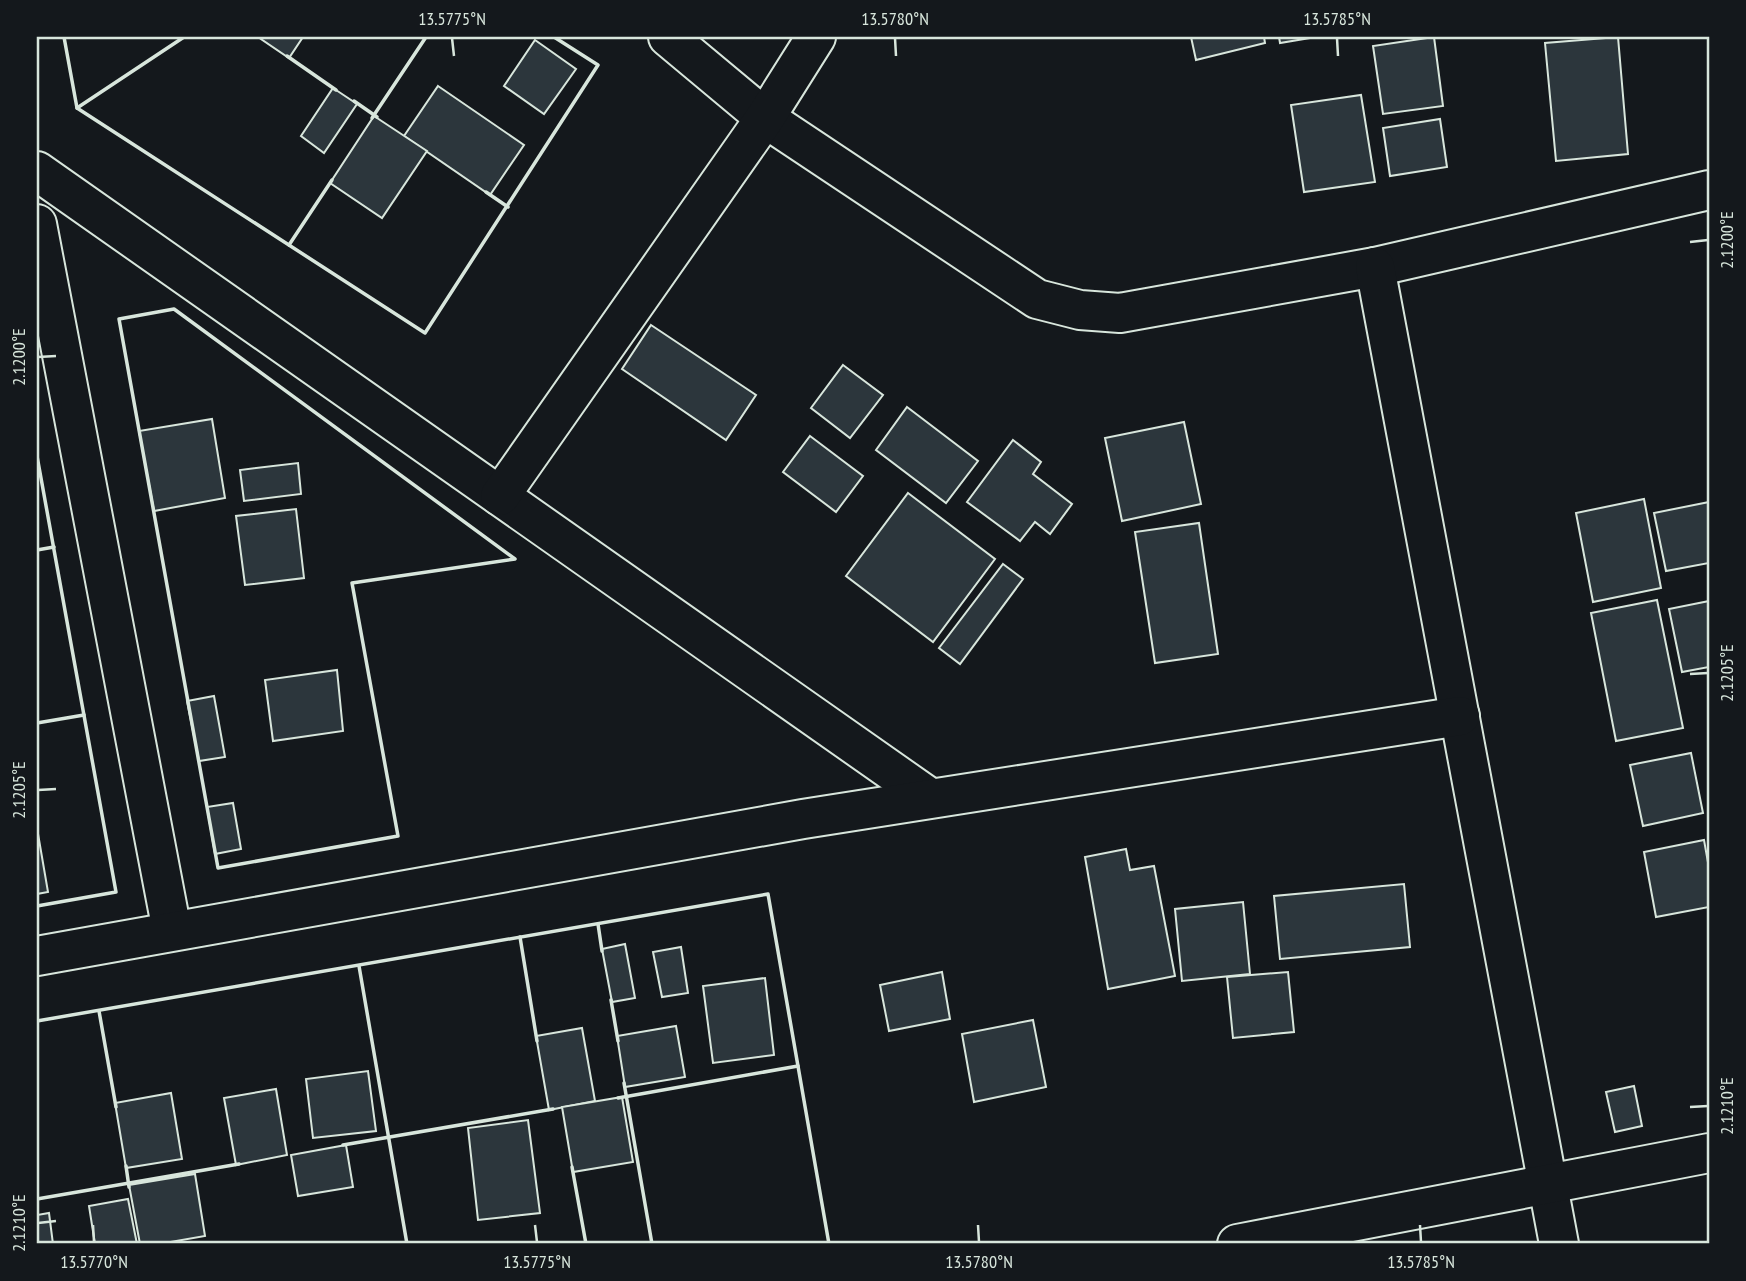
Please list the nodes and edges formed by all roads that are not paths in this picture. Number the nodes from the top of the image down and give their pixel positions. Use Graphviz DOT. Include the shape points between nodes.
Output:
graph roads {
  1 [pos="668,37"];
  2 [pos="816,37"];
  3 [pos="765,118"];
  4 [pos="37,171"];
  5 [pos="1709,190"];
  6 [pos="37,224"];
  7 [pos="1375,267"];
  8 [pos="500,496"];
  9 [pos="1460,716"];
  10 [pos="930,798"];
  11 [pos="173,931"];
  12 [pos="37,956"];
  13 [pos="1709,1153"];
  14 [pos="1547,1185"];
  15 [pos="1237,1244"];
  16 [pos="1559,1244"];
  1 -- 3 [label="street"];
  2 -- 3 [label="street"];
  3 -- 7 [label="street" via="1037,299 1080,310 1120,313"];
  3 -- 8 [label="street"];
  4 -- 8 [label="street"];
  5 -- 7 [label="street"];
  6 -- 11 [label="street"];
  7 -- 9 [label="street"];
  8 -- 10 [label="street"];
  9 -- 10 [label="street"];
  9 -- 14 [label="street"];
  10 -- 11 [label="street"];
  11 -- 12 [label="street"];
  13 -- 14 [label="street"];
  14 -- 15 [label="street"];
  14 -- 16 [label="street"];
}
